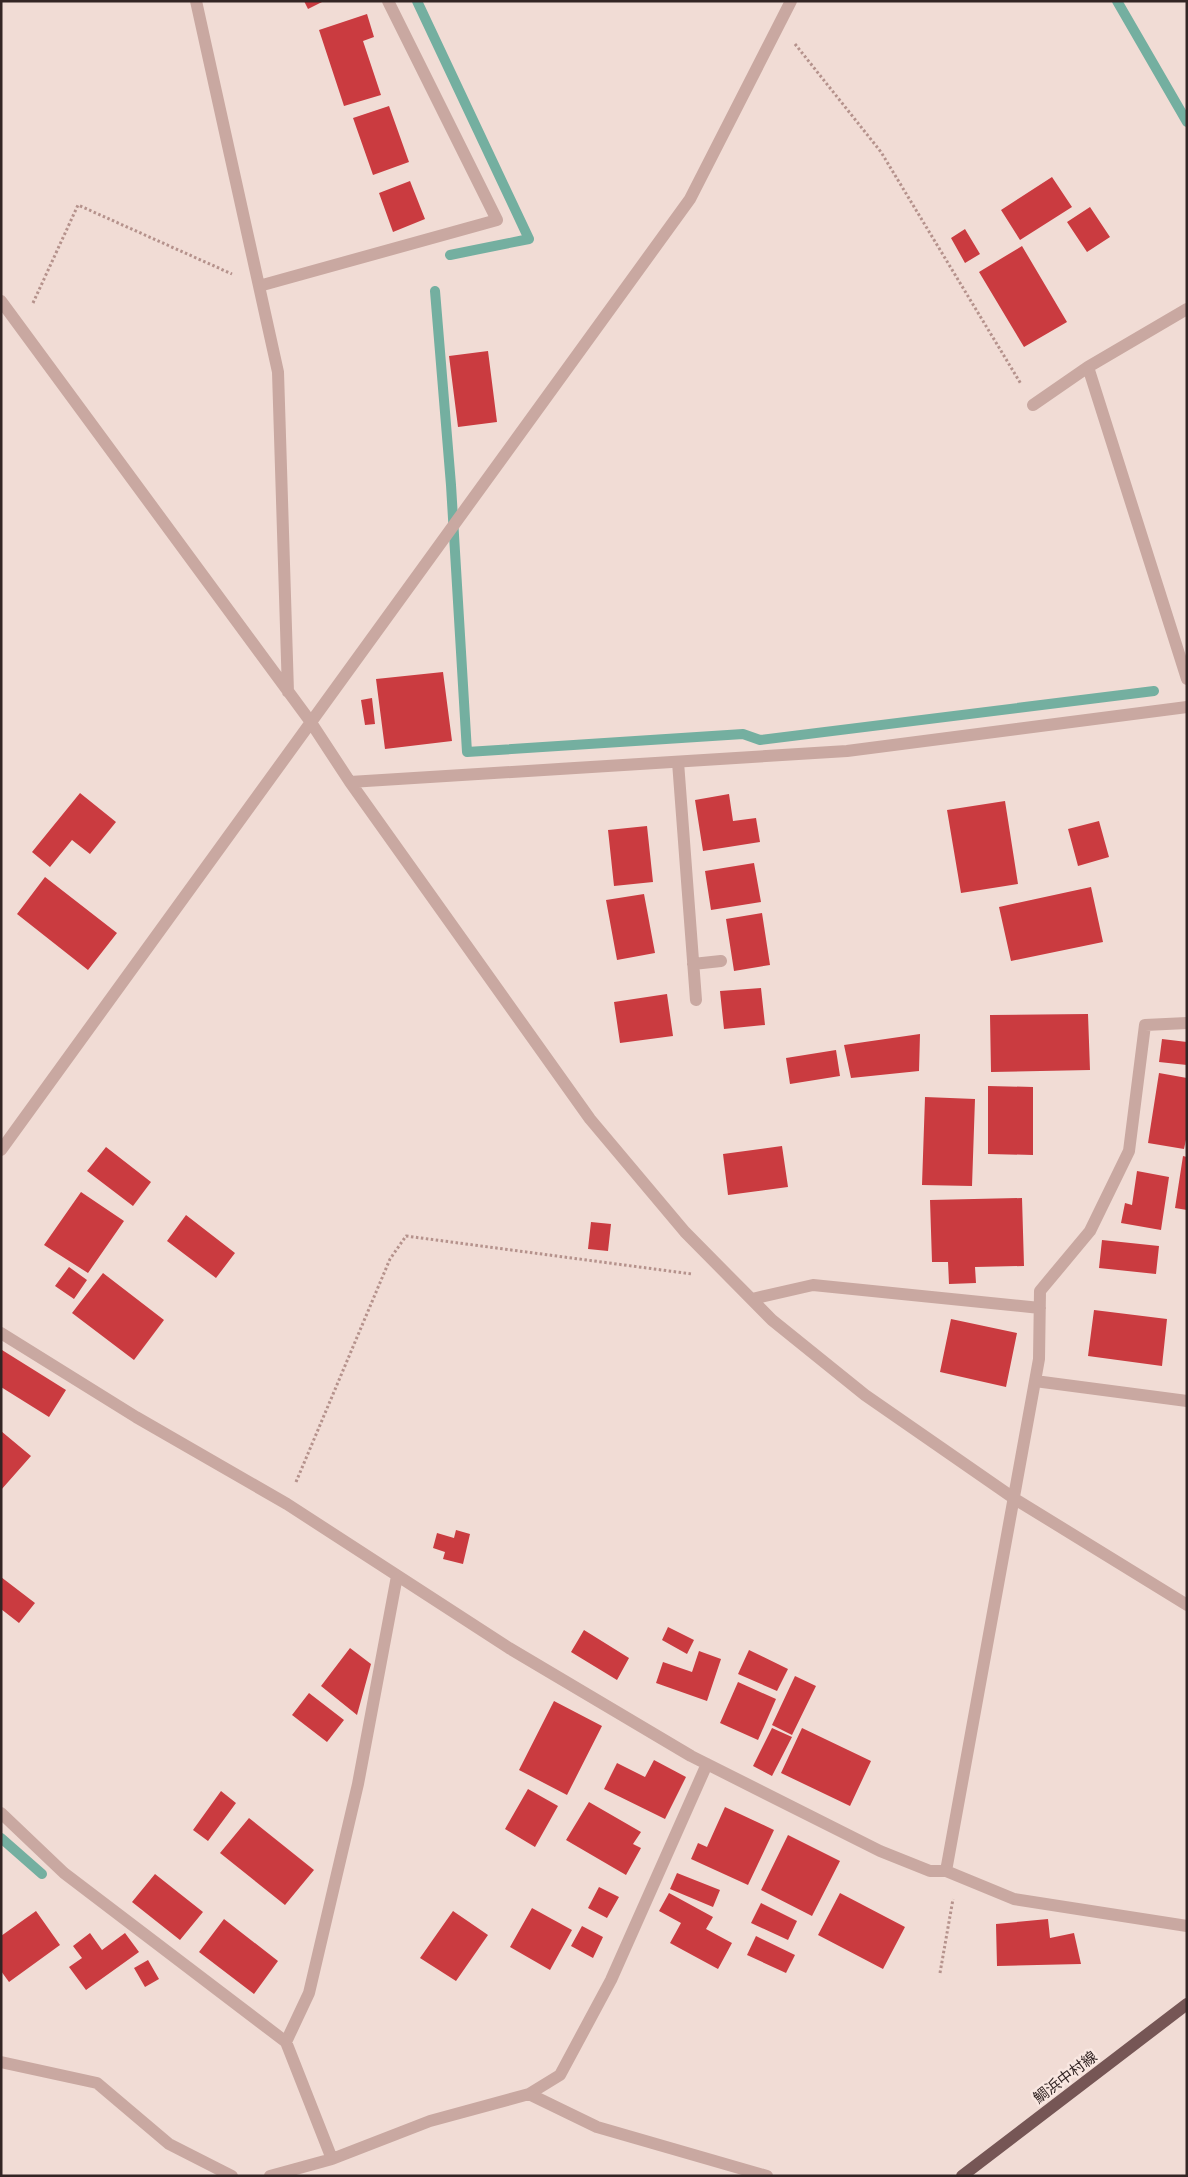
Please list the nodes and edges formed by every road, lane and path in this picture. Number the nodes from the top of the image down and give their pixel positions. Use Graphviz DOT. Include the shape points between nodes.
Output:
graph roads {
  1 [pos="196,1"];
  2 [pos="388,1"];
  3 [pos="791,1"];
  4 [pos="779,24"];
  5 [pos="259,286"];
  6 [pos="1,301"];
  7 [pos="1187,309"];
  8 [pos="21,328"];
  9 [pos="1088,367"];
  10 [pos="1033,405"];
  11 [pos="1187,679"];
  12 [pos="288,692"];
  13 [pos="1187,707"];
  14 [pos="310,721"];
  15 [pos="678,762"];
  16 [pos="350,782"];
  17 [pos="721,961"];
  18 [pos="693,964"];
  19 [pos="696,1000"];
  20 [pos="1187,1023"];
  21 [pos="1,1150"];
  22 [pos="732,1279"];
  23 [pos="752,1299"];
  24 [pos="1040,1308"];
  25 [pos="1,1333"];
  26 [pos="1035,1381"];
  27 [pos="1187,1401"];
  28 [pos="1015,1499"];
  29 [pos="287,1504"];
  30 [pos="397,1576"];
  31 [pos="1187,1605"];
  32 [pos="707,1764"];
  33 [pos="1,1813"];
  34 [pos="951,1874"];
  35 [pos="1187,1926"];
  36 [pos="940,1973"];
  37 [pos="1187,2004"];
  38 [pos="286,2042"];
  39 [pos="1,2062"];
  40 [pos="529,2094"];
  41 [pos="332,2160"];
  42 [pos="232,2176"];
  43 [pos="270,2176"];
  44 [pos="767,2176"];
  45 [pos="962,2176"];
  1 -- 5 [label="street"];
  2 -- 5 [label="street" via="497,220"];
  3 -- 4 [label="street"];
  4 -- 10 [label="path" via="881,152"];
  4 -- 14 [label="street" via="690,199"];
  5 -- 8 [label="path" via="78,205"];
  5 -- 12 [label="street" via="278,372"];
  6 -- 8 [label="street"];
  7 -- 9 [label="street"];
  8 -- 12 [label="street"];
  9 -- 10 [label="street"];
  9 -- 11 [label="street"];
  12 -- 14 [label="street"];
  13 -- 15 [label="street" via="847,751"];
  14 -- 16 [label="street"];
  14 -- 21 [label="street"];
  15 -- 16 [label="street"];
  15 -- 18 [label="street"];
  16 -- 22 [label="street" via="590,1118 685,1232"];
  17 -- 18 [label="street"];
  18 -- 19 [label="street"];
  20 -- 24 [label="street" via="1145,1025 1129,1151 1090,1231 1040,1292"];
  22 -- 23 [label="street"];
  22 -- 29 [label="path" via="406,1236 390,1259"];
  23 -- 24 [label="street" via="813,1285"];
  23 -- 28 [label="street" via="772,1320 865,1395"];
  24 -- 26 [label="street"];
  25 -- 29 [label="street" via="136,1417"];
  26 -- 27 [label="street"];
  26 -- 28 [label="street"];
  28 -- 31 [label="street"];
  28 -- 34 [label="street"];
  29 -- 30 [label="street"];
  30 -- 32 [label="street" via="508,1648"];
  30 -- 38 [label="street" via="358,1784 309,1993"];
  32 -- 34 [label="street" via="880,1851 930,1871"];
  32 -- 40 [label="street" via="607,1989 560,2075"];
  33 -- 38 [label="street" via="64,1873"];
  34 -- 35 [label="street" via="1014,1900"];
  34 -- 36 [label="path"];
  37 -- 45 [label="main road, 鯛浜中村線"];
  38 -- 41 [label="street"];
  39 -- 42 [label="street" via="97,2083 169,2144"];
  40 -- 41 [label="street" via="430,2120"];
  40 -- 44 [label="street" via="597,2127"];
  41 -- 43 [label="street"];
}
